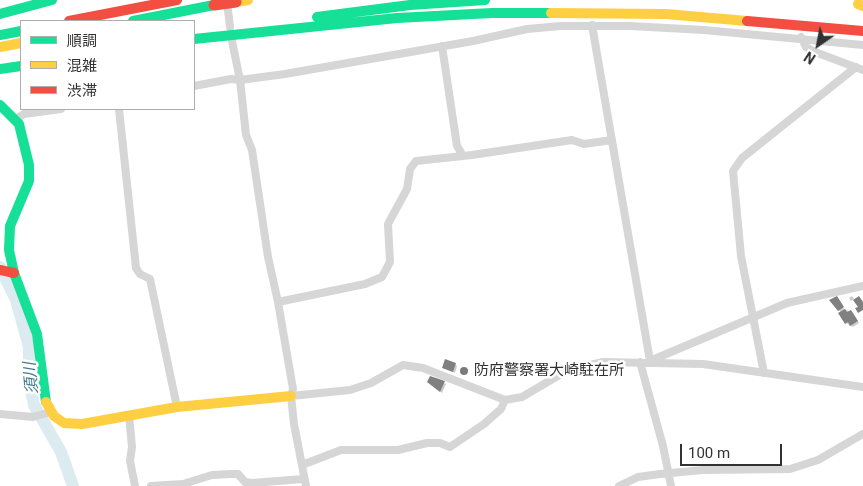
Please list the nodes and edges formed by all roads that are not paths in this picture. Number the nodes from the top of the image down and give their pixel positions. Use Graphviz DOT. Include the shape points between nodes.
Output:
graph roads {
  1 [pos="36,0"];
  2 [pos="52,0"];
  3 [pos="177,0"];
  4 [pos="248,0"];
  5 [pos="485,0"];
  6 [pos="231,1"];
  7 [pos="24,8"];
  8 [pos="0,14"];
  9 [pos="73,20"];
  10 [pos="138,20"];
  11 [pos="592,25"];
  12 [pos="230,27"];
  13 [pos="20,30"];
  14 [pos="863,31"];
  15 [pos="0,35"];
  16 [pos="801,37"];
  17 [pos="195,38"];
  18 [pos="195,38"];
  19 [pos="232,41"];
  20 [pos="20,43"];
  21 [pos="863,45"];
  22 [pos="442,46"];
  23 [pos="0,47"];
  24 [pos="20,66"];
  25 [pos="0,69"];
  26 [pos="859,69"];
  27 [pos="240,80"];
  28 [pos="195,86"];
  29 [pos="0,105"];
  30 [pos="54,110"];
  31 [pos="119,110"];
  32 [pos="16,119"];
  33 [pos="612,140"];
  34 [pos="463,156"];
  35 [pos="8,272"];
  36 [pos="863,286"];
  37 [pos="278,302"];
  38 [pos="752,320"];
  39 [pos="650,361"];
  40 [pos="640,362"];
  41 [pos="764,373"];
  42 [pos="863,387"];
  43 [pos="291,396"];
  44 [pos="505,400"];
  45 [pos="177,407"];
  46 [pos="49,413"];
  47 [pos="0,414"];
  48 [pos="129,415"];
  49 [pos="863,434"];
  50 [pos="302,465"];
  51 [pos="669,474"];
  52 [pos="305,482"];
  53 [pos="135,486"];
  54 [pos="151,486"];
  55 [pos="619,486"];
  56 [pos="671,486"];
  1 -- 7 [label="main road"];
  2 -- 7 [label="main road"];
  3 -- 9 [label="main road"];
  4 -- 6 [label="main road"];
  5 -- 17 [label="main road" via="362,10 207,32"];
  6 -- 10 [label="main road, bridge"];
  6 -- 12 [label="street"];
  7 -- 8 [label="main road"];
  11 -- 16 [label="street"];
  11 -- 22 [label="street" via="527,29"];
  11 -- 33 [label="street"];
  13 -- 15 [label="main road"];
  14 -- 18 [label="main road" via="675,14 529,12 397,18"];
  16 -- 21 [label="street"];
  16 -- 26 [label="street" via="806,47 814,52"];
  19 -- 27 [label="street"];
  20 -- 23 [label="main road"];
  22 -- 27 [label="street"];
  22 -- 34 [label="street" via="456,146"];
  24 -- 25 [label="main road"];
  26 -- 38 [label="street" via="742,158 733,171 741,256"];
  27 -- 28 [label="street" via="231,78"];
  27 -- 37 [label="street" via="246,135 252,150"];
  29 -- 32 [label="main road"];
  30 -- 32 [label="street" via="24,114"];
  31 -- 45 [label="street" via="136,268 150,279"];
  32 -- 35 [label="main road" via="24,136 30,171 26,192 14,213 8,233"];
  33 -- 34 [label="street" via="584,144 572,140"];
  33 -- 39 [label="street"];
  34 -- 37 [label="street" via="421,159 412,165 407,189 388,224 390,262 382,277 366,284"];
  35 -- 46 [label="main road" via="26,300 37,334"];
  36 -- 38 [label="street" via="787,303"];
  37 -- 43 [label="street" via="293,389"];
  38 -- 39 [label="street"];
  38 -- 41 [label="street"];
  39 -- 40 [label="street"];
  39 -- 41 [label="street" via="703,364"];
  40 -- 44 [label="street" via="603,362 578,367 522,397"];
  40 -- 51 [label="street"];
  41 -- 42 [label="street"];
  43 -- 44 [label="street" via="350,390 403,365 423,368"];
  43 -- 45 [label="main road"];
  43 -- 50 [label="street"];
  44 -- 50 [label="street" via="501,409 484,424 450,447 427,443 398,450 341,450"];
  45 -- 48 [label="main road"];
  46 -- 47 [label="street" via="33,417"];
  46 -- 48 [label="main road" via="71,424"];
  48 -- 53 [label="street" via="130,461"];
  49 -- 51 [label="street" via="818,460 790,469 721,469"];
  50 -- 52 [label="street"];
  51 -- 55 [label="street" via="638,477"];
  51 -- 56 [label="street"];
  52 -- 54 [label="street" via="246,482 238,474 230,474 212,475 183,484"];
}
